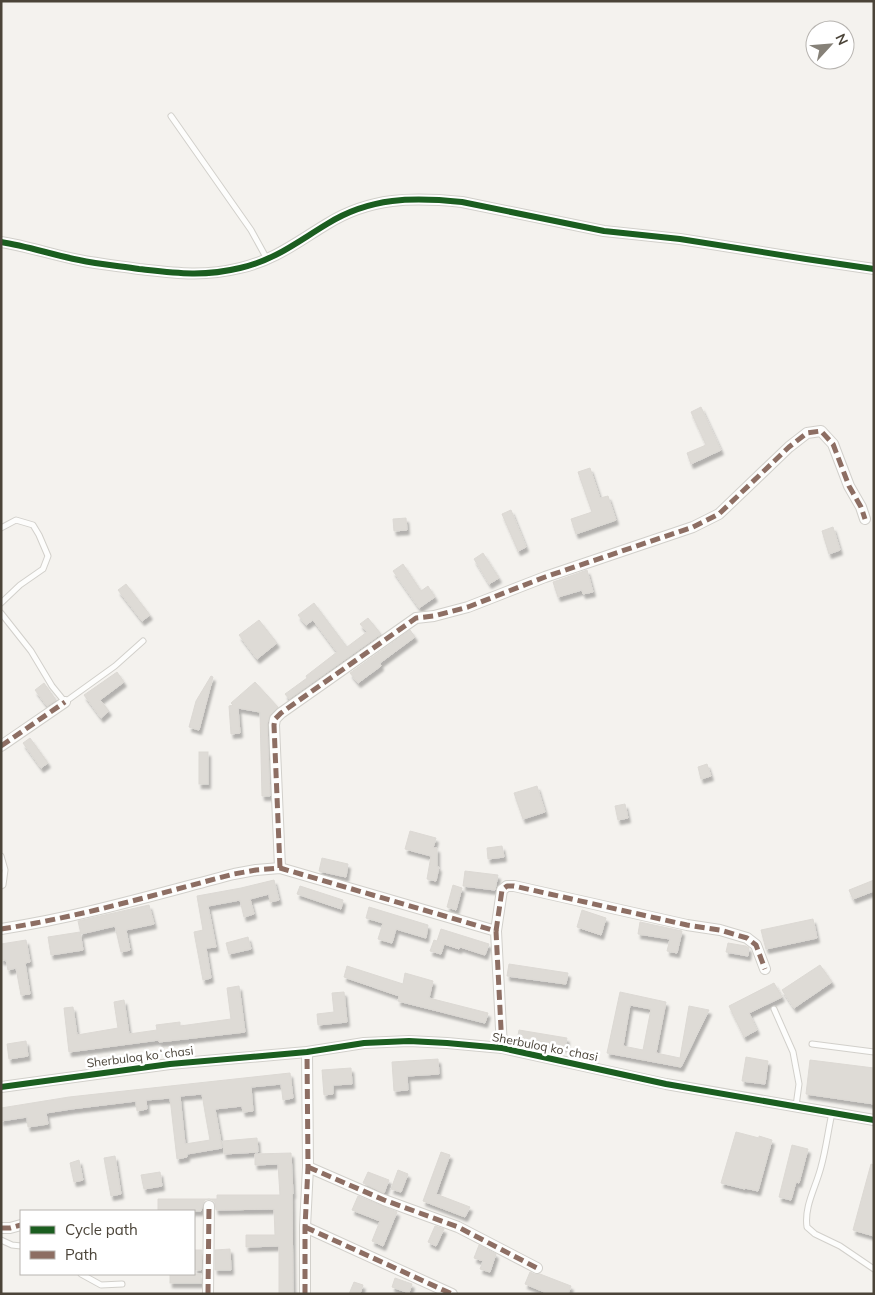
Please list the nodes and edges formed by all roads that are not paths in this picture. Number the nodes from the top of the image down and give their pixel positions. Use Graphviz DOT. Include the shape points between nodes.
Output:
graph roads {
  1 [pos="171,116"];
  2 [pos="1,242"];
  3 [pos="267,260"];
  4 [pos="874,269"];
  5 [pos="865,519"];
  6 [pos="1,528"];
  7 [pos="1,603"];
  8 [pos="1,613"];
  9 [pos="143,641"];
  10 [pos="65,702"];
  11 [pos="1,746"];
  12 [pos="1,856"];
  13 [pos="280,868"];
  14 [pos="1,886"];
  15 [pos="1,929"];
  16 [pos="496,931"];
  17 [pos="765,969"];
  18 [pos="774,1009"];
  19 [pos="812,1044"];
  20 [pos="502,1048"];
  21 [pos="307,1052"];
  22 [pos="874,1052"];
  23 [pos="1,1087"];
  24 [pos="796,1106"];
  25 [pos="832,1113"];
  26 [pos="874,1120"];
  27 [pos="308,1167"];
  28 [pos="209,1206"];
  29 [pos="20,1225"];
  30 [pos="306,1227"];
  31 [pos="1,1228"];
  32 [pos="1,1240"];
  33 [pos="20,1246"];
  34 [pos="537,1268"];
  35 [pos="874,1269"];
  36 [pos="83,1275"];
  37 [pos="122,1284"];
  38 [pos="208,1294"];
  39 [pos="305,1294"];
  40 [pos="452,1294"];
  1 -- 3 [label="lane" via="251,230"];
  2 -- 3 [label="street" via="107,265 182,274 223,272"];
  3 -- 4 [label="street" via="328,223 366,205 393,200 441,200 610,232 680,239"];
  5 -- 13 [label="street" via="833,444 821,431 807,433 719,514 693,527 468,606 416,618 275,718"];
  6 -- 7 [label="lane" via="16,520 33,525 48,556 43,569"];
  8 -- 10 [label="lane"];
  9 -- 10 [label="lane"];
  10 -- 11 [label="street"];
  12 -- 14 [label="lane" via="5,870"];
  13 -- 15 [label="street" via="234,874 87,912"];
  13 -- 16 [label="street"];
  16 -- 17 [label="street" via="502,890 514,886 747,938 756,944"];
  16 -- 20 [label="street"];
  18 -- 24 [label="lane" via="793,1052 799,1084"];
  19 -- 22 [label="lane"];
  20 -- 21 [label="street, Sherbuloq koʻchasi" via="410,1041 364,1043"];
  20 -- 24 [label="street, Sherbuloq koʻchasi" via="666,1084"];
  21 -- 23 [label="street, Sherbuloq koʻchasi" via="170,1064"];
  21 -- 27 [label="street"];
  24 -- 25 [label="street, Sherbuloq koʻchasi"];
  25 -- 26 [label="street, Sherbuloq koʻchasi"];
  25 -- 35 [label="lane" via="822,1166 808,1205 807,1227"];
  27 -- 30 [label="street"];
  27 -- 34 [label="street" via="458,1227"];
  28 -- 38 [label="street"];
  29 -- 31 [label="street"];
  30 -- 39 [label="street"];
  30 -- 40 [label="street"];
  32 -- 33 [label="lane"];
  36 -- 37 [label="lane" via="101,1285"];
}
